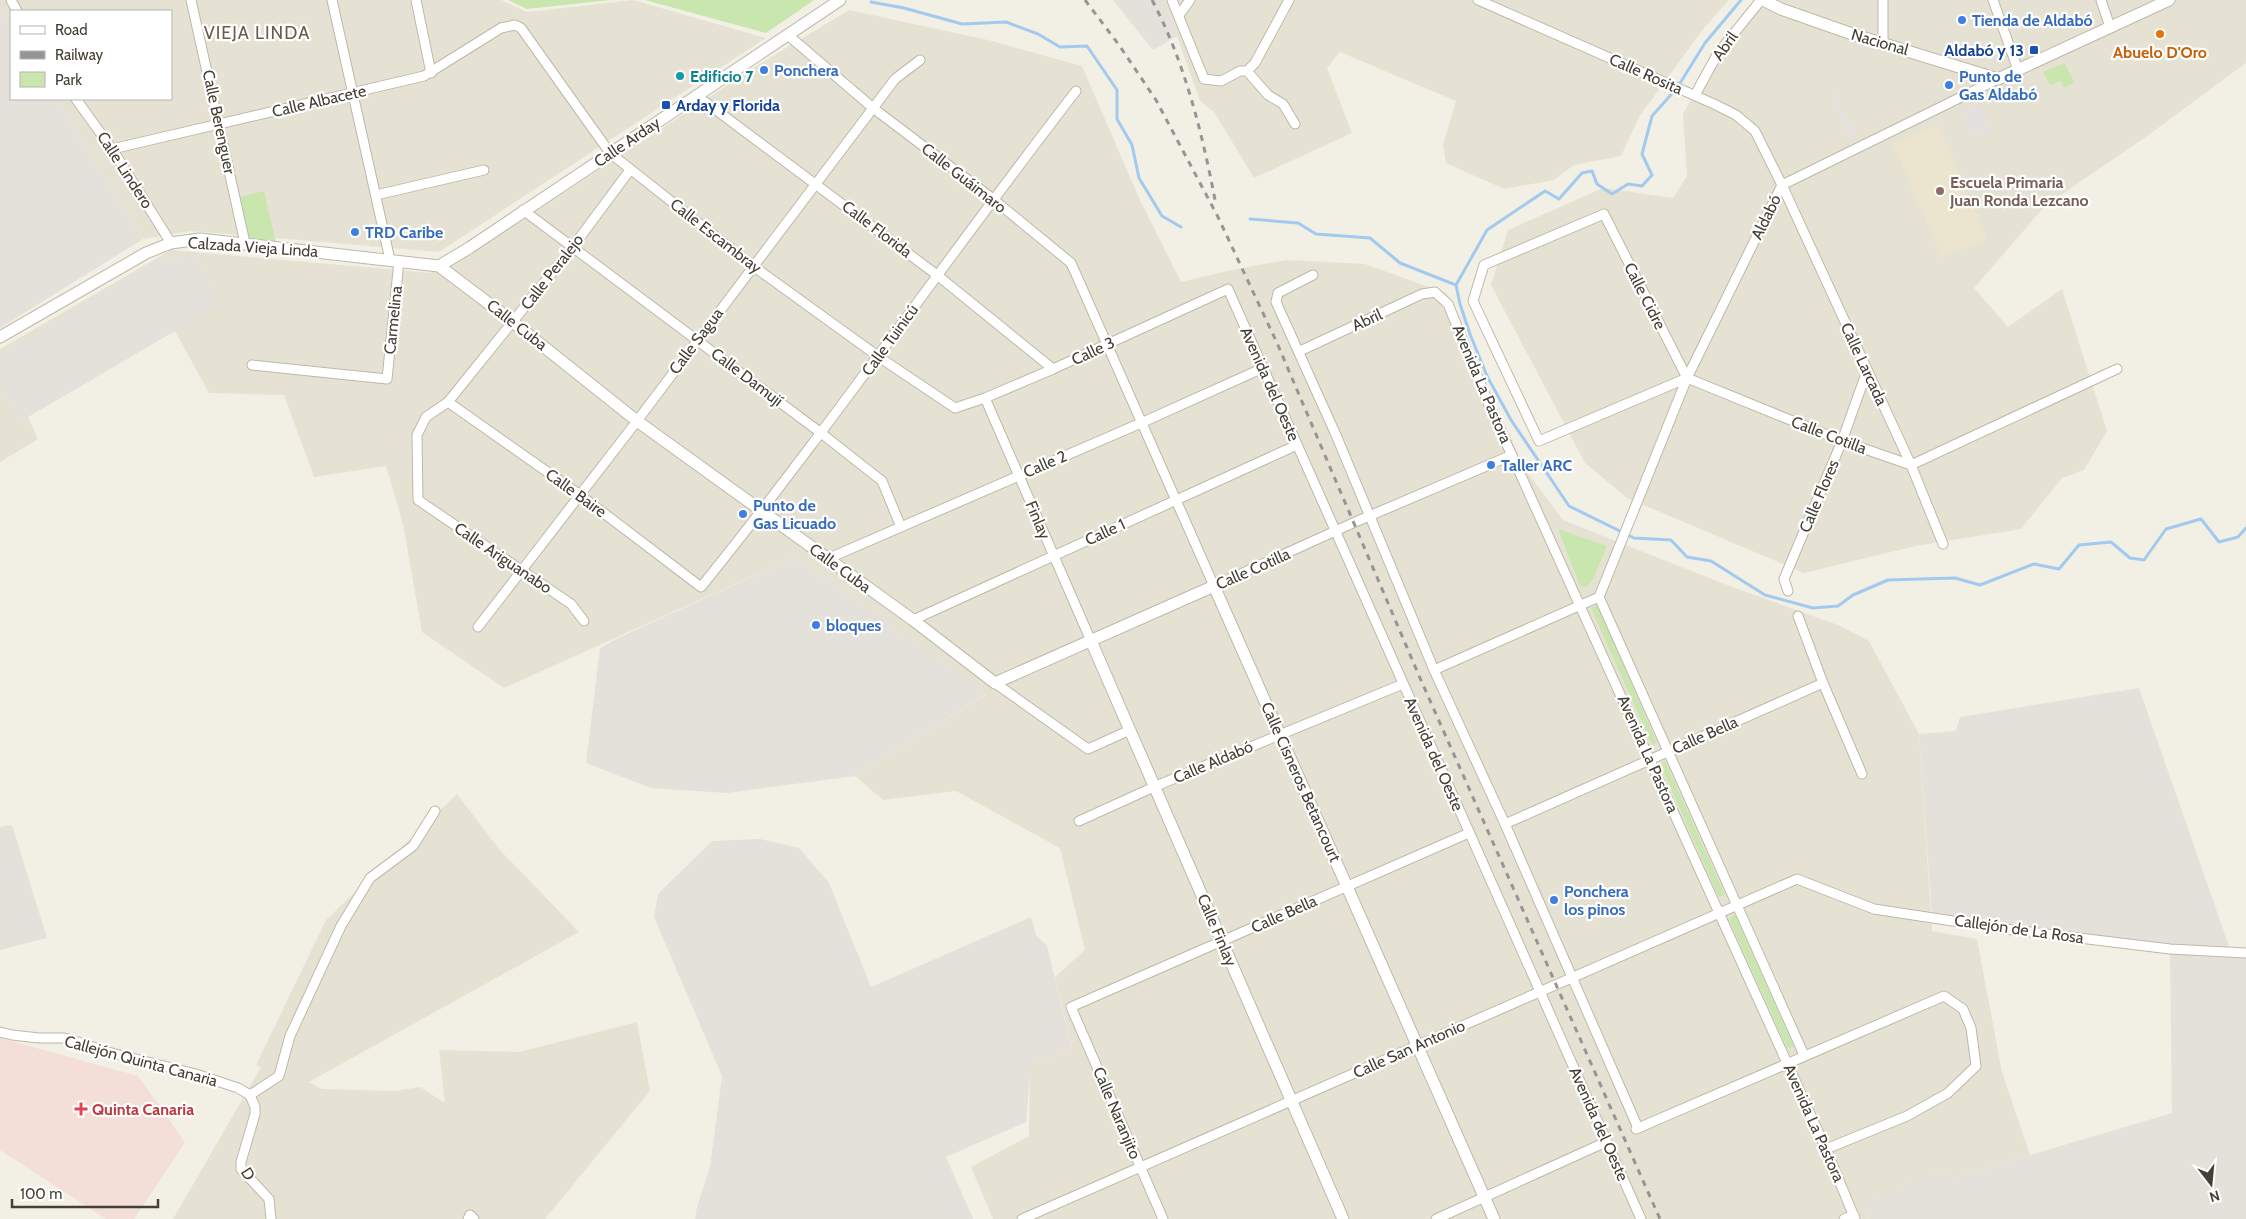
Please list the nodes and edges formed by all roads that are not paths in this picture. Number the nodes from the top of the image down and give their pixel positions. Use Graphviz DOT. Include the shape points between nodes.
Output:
graph roads {
  1 [pos="191,0"];
  2 [pos="332,0"];
  3 [pos="416,0"];
  4 [pos="840,0"];
  5 [pos="1172,0"];
  6 [pos="1190,0"];
  7 [pos="1289,0"];
  8 [pos="1478,0"];
  9 [pos="1762,0"];
  10 [pos="1883,0"];
  11 [pos="1993,0"];
  12 [pos="2100,0"];
  13 [pos="2169,0"];
  14 [pos="1179,15"];
  15 [pos="515,25"];
  16 [pos="2110,27"];
  17 [pos="789,36"];
  18 [pos="1883,43"];
  19 [pos="920,60"];
  20 [pos="2018,70"];
  21 [pos="1247,71"];
  22 [pos="431,73"];
  23 [pos="1998,79"];
  24 [pos="1076,91"];
  25 [pos="354,94"];
  26 [pos="696,95"];
  27 [pos="1695,95"];
  28 [pos="77,100"];
  29 [pos="873,108"];
  30 [pos="219,124"];
  31 [pos="1295,124"];
  32 [pos="112,150"];
  33 [pos="610,153"];
  34 [pos="484,170"];
  35 [pos="630,170"];
  36 [pos="816,183"];
  37 [pos="1782,185"];
  38 [pos="376,195"];
  39 [pos="993,199"];
  40 [pos="523,210"];
  41 [pos="171,243"];
  42 [pos="245,243"];
  43 [pos="572,248"];
  44 [pos="395,260"];
  45 [pos="1484,265"];
  46 [pos="439,266"];
  47 [pos="753,266"];
  48 [pos="937,275"];
  49 [pos="1313,275"];
  50 [pos="1228,289"];
  51 [pos="1435,292"];
  52 [pos="513,322"];
  53 [pos="0,337"];
  54 [pos="697,339"];
  55 [pos="1107,344"];
  56 [pos="1300,351"];
  57 [pos="879,357"];
  58 [pos="252,365"];
  59 [pos="1263,368"];
  60 [pos="1053,369"];
  61 [pos="2116,369"];
  62 [pos="1867,371"];
  63 [pos="1686,378"];
  64 [pos="985,398"];
  65 [pos="448,402"];
  66 [pos="955,408"];
  67 [pos="637,420"];
  68 [pos="1141,423"];
  69 [pos="821,433"];
  70 [pos="1842,440"];
  71 [pos="1298,445"];
  72 [pos="1512,455"];
  73 [pos="1911,465"];
  74 [pos="1019,475"];
  75 [pos="580,495"];
  76 [pos="418,500"];
  77 [pos="1176,500"];
  78 [pos="762,511"];
  79 [pos="1369,516"];
  80 [pos="901,527"];
  81 [pos="1336,531"];
  82 [pos="1943,544"];
  83 [pos="1054,556"];
  84 [pos="827,559"];
  85 [pos="523,570"];
  86 [pos="1214,586"];
  87 [pos="701,587"];
  88 [pos="1788,592"];
  89 [pos="1599,597"];
  90 [pos="1580,604"];
  91 [pos="1798,616"];
  92 [pos="584,620"];
  93 [pos="913,620"];
  94 [pos="478,627"];
  95 [pos="1091,641"];
  96 [pos="1434,670"];
  97 [pos="1823,683"];
  98 [pos="995,684"];
  99 [pos="1403,684"];
  100 [pos="1130,730"];
  101 [pos="1278,734"];
  102 [pos="1668,752"];
  103 [pos="1650,759"];
  104 [pos="1862,774"];
  105 [pos="1156,786"];
  106 [pos="435,811"];
  107 [pos="1079,821"];
  108 [pos="1505,824"];
  109 [pos="1469,833"];
  110 [pos="1797,879"];
  111 [pos="1348,886"];
  112 [pos="1737,905"];
  113 [pos="1720,913"];
  114 [pos="1222,941"];
  115 [pos="2246,953"];
  116 [pos="1573,977"];
  117 [pos="1540,992"];
  118 [pos="1071,1007"];
  119 [pos="0,1032"];
  120 [pos="1417,1046"];
  121 [pos="1804,1055"];
  122 [pos="1787,1062"];
  123 [pos="250,1095"];
  124 [pos="1292,1101"];
  125 [pos="1606,1142"];
  126 [pos="1826,1149"];
  127 [pos="1140,1167"];
  128 [pos="1485,1197"];
  129 [pos="1854,1217"];
  130 [pos="271,1219"];
  131 [pos="1022,1219"];
  132 [pos="1163,1219"];
  133 [pos="1343,1219"];
  134 [pos="1436,1219"];
  135 [pos="1494,1219"];
  136 [pos="1641,1219"];
  137 [pos="1844,1219"];
  1 -- 30 [label="street, Calle Berenguer"];
  2 -- 25 [label="street, Carmelina"];
  3 -- 22 [label="street"];
  4 -- 17 [label="street, Calle Arday"];
  5 -- 14 [label="street"];
  6 -- 14 [label="street"];
  7 -- 21 [label="street" via="1255,64"];
  8 -- 27 [label="street, Calle Rosita"];
  9 -- 18 [label="street, Nacional" via="1855,36"];
  9 -- 27 [label="street, Abril" via="1718,53"];
  10 -- 18 [label="street"];
  11 -- 20 [label="street"];
  12 -- 16 [label="street"];
  13 -- 16 [label="street, Aldabó"];
  14 -- 21 [label="street" via="1204,79 1220,81"];
  15 -- 22 [label="street, Calle Albacete" via="501,28"];
  15 -- 33 [label="street, Calle Escambray" via="521,28"];
  16 -- 20 [label="street, Aldabó"];
  17 -- 26 [label="street, Calle Arday"];
  17 -- 29 [label="street, Calle Guáimaro"];
  18 -- 23 [label="street, Nacional"];
  19 -- 29 [label="street, Calle Sagua" via="895,79"];
  20 -- 23 [label="street, Aldabó"];
  21 -- 31 [label="street" via="1268,95 1282,104"];
  22 -- 25 [label="street, Calle Albacete"];
  23 -- 37 [label="street, Aldabó"];
  24 -- 39 [label="street, Calle Tuinicú"];
  25 -- 30 [label="street, Calle Albacete"];
  25 -- 38 [label="street, Carmelina"];
  26 -- 33 [label="street, Calle Arday"];
  26 -- 36 [label="street, Calle Florida"];
  27 -- 37 [label="street, Calle Rosita" via="1736,115 1755,131"];
  28 -- 32 [label="street, Calle Lindero"];
  29 -- 36 [label="street, Calle Sagua"];
  29 -- 39 [label="street, Calle Guáimaro"];
  30 -- 32 [label="street, Calle Albacete"];
  30 -- 42 [label="street, Calle Berenguer"];
  32 -- 41 [label="street, Calle Lindero"];
  33 -- 35 [label="street, Calle Escambray"];
  33 -- 40 [label="street, Calle Arday"];
  34 -- 38 [label="street"];
  35 -- 43 [label="street, Calle Peralejo"];
  35 -- 47 [label="street, Calle Escambray"];
  36 -- 47 [label="street, Calle Sagua"];
  36 -- 48 [label="street, Calle Florida"];
  37 -- 62 [label="street, Calle Larcada"];
  37 -- 63 [label="street, Aldabó"];
  38 -- 44 [label="street, Carmelina"];
  39 -- 48 [label="street, Calle Tuinicú"];
  39 -- 55 [label="street, Calle Guáimaro" via="1071,263"];
  40 -- 43 [label="street, Calle Damují"];
  40 -- 46 [label="street, Calle Arday"];
  41 -- 42 [label="street, Calzada Vieja Linda" via="200,240"];
  41 -- 53 [label="street, Calzada Vieja Linda" via="146,253"];
  42 -- 44 [label="street, Calzada Vieja Linda"];
  43 -- 52 [label="street, Calle Peralejo"];
  43 -- 54 [label="street, Calle Damují"];
  44 -- 46 [label="street, Calzada Vieja Linda"];
  44 -- 58 [label="street, Carmelina" via="387,379"];
  45 -- 63 [label="street, Calle Cidre" via="1604,214"];
  45 -- 63 [label="street, Avenida La Pastora" via="1473,301 1539,441"];
  46 -- 52 [label="street, Calle Cuba"];
  47 -- 54 [label="street, Calle Sagua"];
  47 -- 57 [label="street, Calle Escambray"];
  48 -- 57 [label="street, Calle Tuinicú"];
  48 -- 60 [label="street, Calle Florida"];
  49 -- 56 [label="street, Avenida del Oeste" via="1278,293 1276,302"];
  50 -- 55 [label="street, Calle 3"];
  50 -- 59 [label="street, Avenida del Oeste"];
  51 -- 56 [label="street, Abril" via="1422,294"];
  51 -- 72 [label="street, Avenida La Pastora" via="1448,304"];
  52 -- 65 [label="street, Calle Peralejo"];
  52 -- 67 [label="street, Calle Cuba"];
  54 -- 67 [label="street, Calle Sagua"];
  54 -- 69 [label="street, Calle Damují"];
  55 -- 60 [label="street, Calle 3"];
  55 -- 68 [label="street, Calle Cisneros Betancourt"];
  56 -- 79 [label="street, Avenida del Oeste"];
  57 -- 66 [label="street, Calle Escambray"];
  57 -- 69 [label="street, Calle Tuinicú"];
  59 -- 68 [label="street, Calle 2"];
  59 -- 71 [label="street, Avenida del Oeste"];
  60 -- 64 [label="street, Calle 3"];
  61 -- 73 [label="street"];
  62 -- 70 [label="street, Calle Flores"];
  62 -- 73 [label="street, Calle Larcada"];
  63 -- 70 [label="street, Calle Cotilla"];
  63 -- 89 [label="street, Aldabó"];
  64 -- 66 [label="street, Calle 3"];
  64 -- 74 [label="street, Finlay"];
  65 -- 75 [label="street, Calle Baire"];
  65 -- 76 [label="street, Calle Peralejo" via="426,416 417,435"];
  67 -- 75 [label="street, Calle Sagua"];
  67 -- 78 [label="street, Calle Cuba"];
  68 -- 74 [label="street, Calle 2"];
  68 -- 77 [label="street, Calle Cisneros Betancourt"];
  69 -- 78 [label="street, Calle Tuinicú"];
  69 -- 80 [label="street, Calle Damují" via="882,482"];
  70 -- 73 [label="street, Calle Cotilla"];
  70 -- 88 [label="street, Calle Flores" via="1784,579"];
  71 -- 77 [label="street, Calle 1"];
  71 -- 81 [label="street, Avenida del Oeste"];
  72 -- 79 [label="street, Calle Cotilla"];
  72 -- 90 [label="street, Avenida La Pastora"];
  73 -- 82 [label="street, Calle Larcada"];
  74 -- 80 [label="street, Calle 2"];
  74 -- 83 [label="street, Finlay"];
  75 -- 85 [label="street, Calle Sagua"];
  75 -- 87 [label="street, Calle Baire"];
  76 -- 85 [label="street, Calle Ariguanabo"];
  77 -- 83 [label="street, Calle 1"];
  77 -- 86 [label="street, Calle Cisneros Betancourt"];
  78 -- 84 [label="street, Calle Cuba"];
  78 -- 87 [label="street, Calle Tuinicú"];
  79 -- 81 [label="street, Calle Cotilla"];
  79 -- 96 [label="street, Avenida del Oeste"];
  80 -- 84 [label="street, Calle 2"];
  81 -- 86 [label="street, Calle Cotilla"];
  81 -- 99 [label="street, Avenida del Oeste"];
  83 -- 93 [label="street, Calle 1"];
  83 -- 95 [label="street, Finlay"];
  84 -- 93 [label="street, Calle Cuba"];
  85 -- 92 [label="street, Calle Ariguanabo" via="571,604"];
  85 -- 94 [label="street, Calle Sagua"];
  86 -- 95 [label="street, Calle Cotilla"];
  86 -- 101 [label="street, Calle Cisneros Betancourt"];
  89 -- 90 [label="street"];
  89 -- 102 [label="street, Avenida La Pastora"];
  90 -- 96 [label="street"];
  90 -- 103 [label="street, Avenida La Pastora"];
  91 -- 97 [label="street"];
  93 -- 98 [label="street, Calle Cuba"];
  95 -- 98 [label="street, Calle Cotilla"];
  95 -- 100 [label="street, Calle Finlay"];
  96 -- 108 [label="street, Avenida del Oeste"];
  97 -- 102 [label="street, Calle Bella"];
  97 -- 104 [label="street"];
  98 -- 100 [label="street, Calle Cuba" via="1088,749"];
  99 -- 101 [label="street, Calle Aldabó"];
  99 -- 109 [label="street, Avenida del Oeste"];
  100 -- 105 [label="street, Calle Finlay"];
  101 -- 105 [label="street, Calle Aldabó"];
  101 -- 111 [label="street, Calle Cisneros Betancourt"];
  102 -- 103 [label="street, Calle Bella"];
  102 -- 112 [label="street, Avenida La Pastora"];
  103 -- 108 [label="street, Calle Bella"];
  103 -- 113 [label="street, Avenida La Pastora"];
  105 -- 107 [label="street, Calle Aldabó"];
  105 -- 114 [label="street, Calle Finlay"];
  106 -- 123 [label="street" via="413,846 370,878 340,926 314,981 290,1036 280,1076"];
  108 -- 116 [label="street, Avenida del Oeste"];
  109 -- 111 [label="street, Calle Bella"];
  109 -- 117 [label="street, Avenida del Oeste"];
  110 -- 112 [label="street, Calle San Antonio"];
  110 -- 115 [label="street, Callejón de La Rosa" via="1874,908 2005,929 2170,949"];
  111 -- 114 [label="street, Calle Bella"];
  111 -- 120 [label="street, Calle Cisneros Betancourt"];
  112 -- 113 [label="street, Calle San Antonio"];
  112 -- 121 [label="street, Avenida La Pastora"];
  113 -- 116 [label="street, Calle San Antonio"];
  113 -- 122 [label="street, Avenida La Pastora"];
  114 -- 118 [label="street, Calle Bella"];
  114 -- 124 [label="street, Calle Finlay"];
  116 -- 117 [label="street, Calle San Antonio"];
  116 -- 122 [label="street, Avenida del Oeste" via="1637,1129"];
  117 -- 120 [label="street, Calle San Antonio"];
  117 -- 125 [label="street, Avenida del Oeste"];
  118 -- 127 [label="street, Calle Naranjito"];
  119 -- 123 [label="street, Callejón Quinta Canaria" via="64,1038 196,1074"];
  120 -- 124 [label="street, Calle San Antonio"];
  120 -- 128 [label="street, Calle Cisneros Betancourt"];
  121 -- 122 [label="street"];
  121 -- 126 [label="street" via="1944,996 1962,1009 1971,1028 1976,1066 1948,1093 1907,1116"];
  122 -- 126 [label="street, Avenida La Pastora"];
  123 -- 130 [label="street, D" via="255,1114 240,1165 269,1199"];
  124 -- 127 [label="street, Calle San Antonio"];
  124 -- 133 [label="street, Calle Finlay"];
  125 -- 128 [label="street"];
  125 -- 136 [label="street, Avenida del Oeste"];
  126 -- 129 [label="street, Avenida La Pastora"];
  127 -- 131 [label="street, Calle San Antonio"];
  127 -- 132 [label="street, Calle Naranjito"];
  128 -- 134 [label="street"];
  128 -- 135 [label="street, Calle Cisneros Betancourt"];
  129 -- 137 [label="street"];
}
